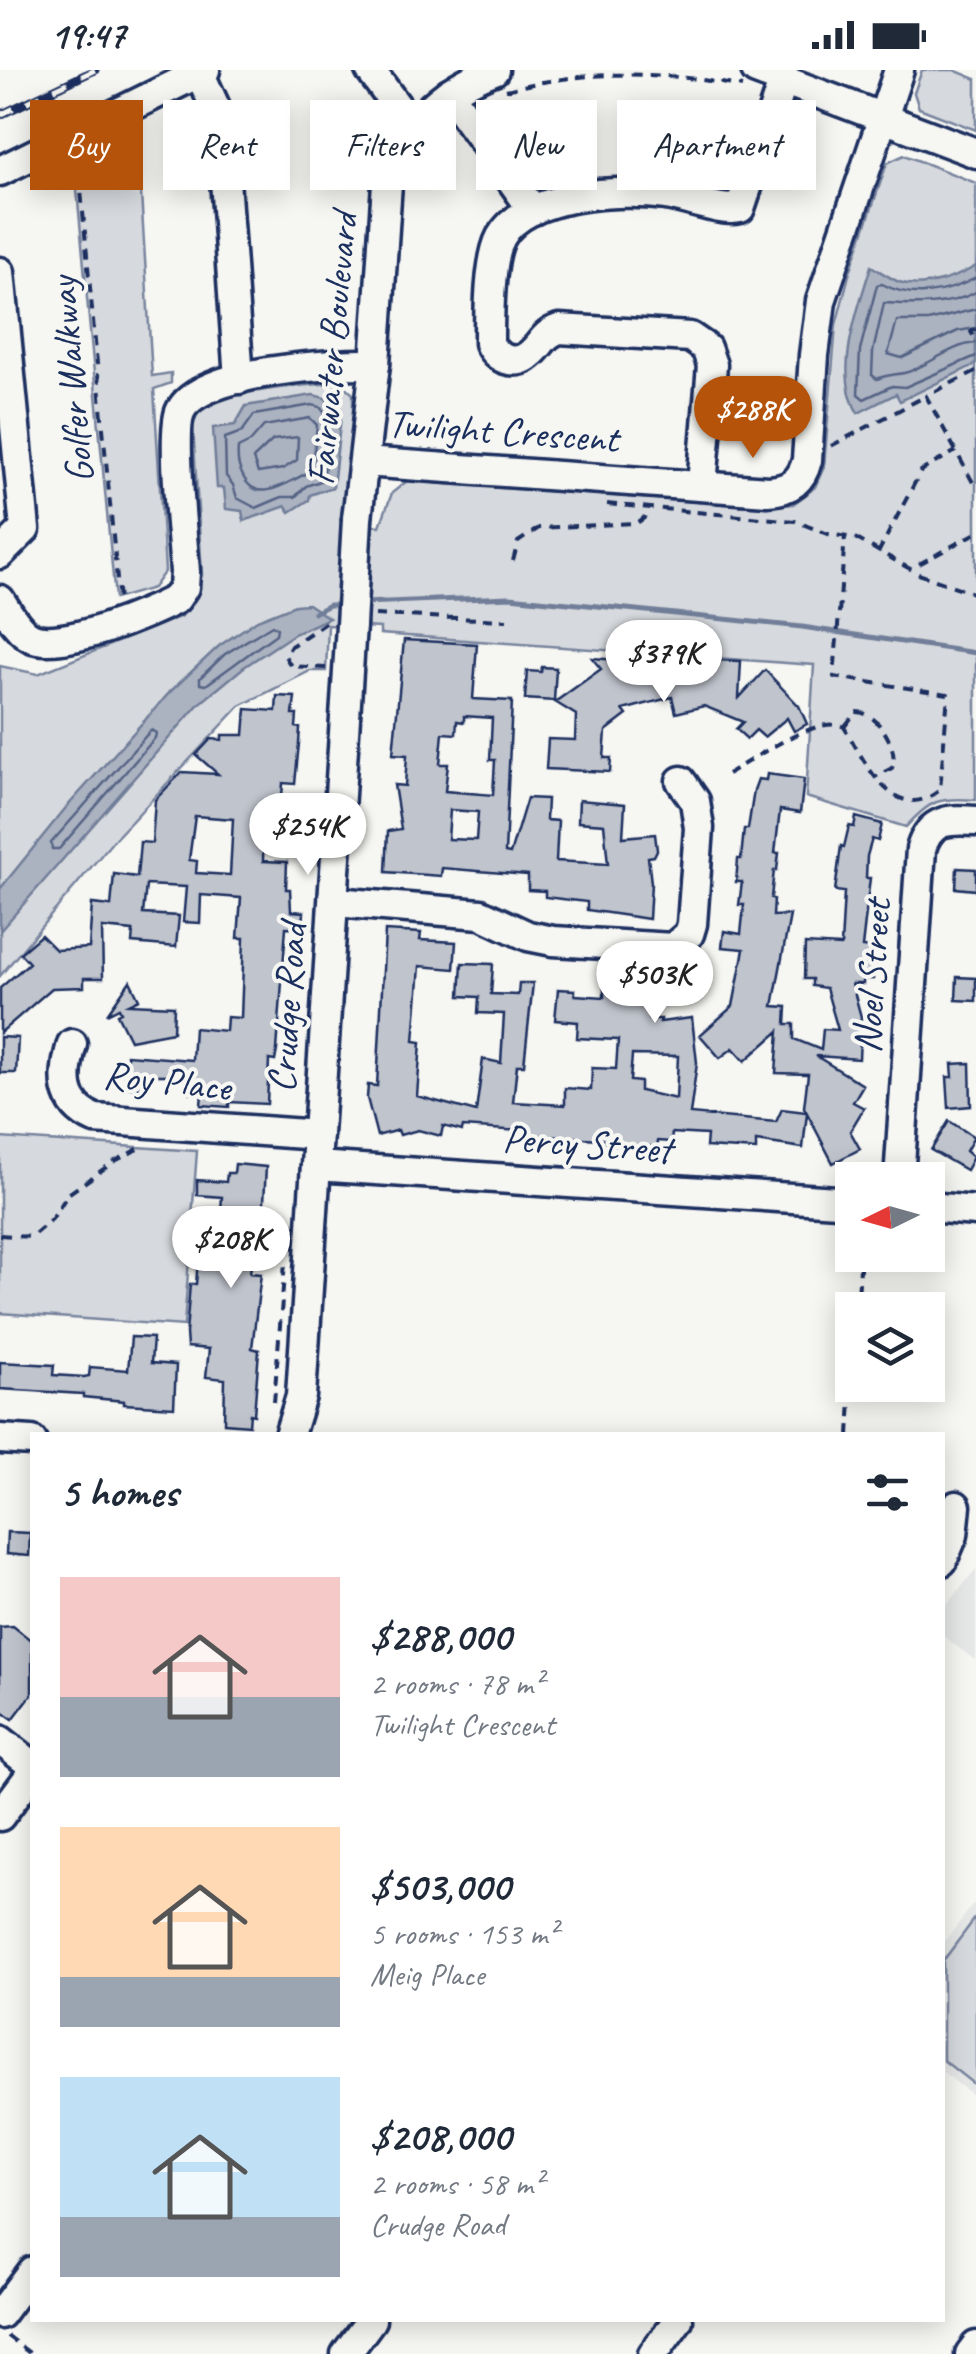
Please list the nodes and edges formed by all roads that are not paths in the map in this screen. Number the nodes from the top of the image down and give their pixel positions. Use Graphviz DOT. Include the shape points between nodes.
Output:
graph roads {
  1 [pos="370,70"];
  2 [pos="756,70"];
  3 [pos="899,70"];
  4 [pos="202,71"];
  5 [pos="500,80"];
  6 [pos="781,90"];
  7 [pos="449,93"];
  8 [pos="392,100"];
  9 [pos="441,100"];
  10 [pos="882,117"];
  11 [pos="976,153"];
  12 [pos="0,170"];
  13 [pos="387,190"];
  14 [pos="534,210"];
  15 [pos="0,272"];
  16 [pos="2,324"];
  17 [pos="375,364"];
  18 [pos="238,379"];
  19 [pos="364,462"];
  20 [pos="702,485"];
  21 [pos="0,554"];
  22 [pos="0,600"];
  23 [pos="352,620"];
  24 [pos="681,782"];
  25 [pos="976,821"];
  26 [pos="335,902"];
  27 [pos="72,1044"];
  28 [pos="318,1135"];
  29 [pos="900,1162"];
  30 [pos="316,1166"];
  31 [pos="835,1201"];
  32 [pos="945,1208"];
  33 [pos="976,1211"];
  34 [pos="301,1396"];
  35 [pos="295,1432"];
  36 [pos="308,1432"];
  37 [pos="0,1439"];
  38 [pos="30,1442"];
  39 [pos="958,1506"];
  40 [pos="945,1554"];
  41 [pos="0,1740"];
  42 [pos="30,1763"];
  43 [pos="30,1776"];
  44 [pos="0,1816"];
  45 [pos="30,2274"];
  46 [pos="370,2322"];
  47 [pos="677,2322"];
  48 [pos="3,2324"];
  49 [pos="976,2346"];
  50 [pos="346,2354"];
  51 [pos="653,2354"];
  52 [pos="970,2354"];
  1 -- 8 [label="street"];
  2 -- 6 [label="street"];
  3 -- 10 [label="street, Twilight Crescent"];
  4 -- 12 [label="street"];
  4 -- 18 [label="street" via="222,137"];
  5 -- 7 [label="street, Fairwater Boulevard" via="465,82"];
  6 -- 10 [label="street"];
  6 -- 14 [label="street" via="740,208 631,192"];
  7 -- 9 [label="street, Fairwater Boulevard"];
  7 -- 14 [label="street"];
  10 -- 11 [label="street"];
  10 -- 20 [label="street, Twilight Crescent" via="821,301 804,472 780,490"];
  13 -- 17 [label="street, Fairwater Boulevard"];
  14 -- 20 [label="street" via="508,227 497,246 491,350 522,359 559,329 696,339 712,365"];
  15 -- 16 [label="street"];
  16 -- 21 [label="street" via="26,529"];
  17 -- 18 [label="street" via="292,368"];
  17 -- 19 [label="street, Fairwater Boulevard"];
  18 -- 22 [label="street" via="195,394 176,426 184,587 176,599 60,641 31,638"];
  19 -- 20 [label="street, Twilight Crescent"];
  19 -- 23 [label="street, Fairwater Boulevard, bridge"];
  23 -- 26 [label="street, Crudge Road"];
  24 -- 26 [label="street" via="699,828 692,924 679,955 528,936 482,914"];
  25 -- 29 [label="street, Noel Street" via="940,821 921,848"];
  26 -- 28 [label="street, Crudge Road"];
  27 -- 28 [label="street, Roy Place" via="67,1093 95,1119"];
  28 -- 30 [label="street, Crudge Road"];
  30 -- 31 [label="street, Percy Street"];
  30 -- 34 [label="street, Crudge Road"];
  32 -- 33 [label="street"];
  34 -- 35 [label="street, Crudge Road"];
  34 -- 36 [label="street, Crudge Road"];
  37 -- 38 [label="street"];
  39 -- 40 [label="street"];
  41 -- 42 [label="street"];
  43 -- 44 [label="street"];
  45 -- 48 [label="street"];
  46 -- 50 [label="street"];
  47 -- 51 [label="street"];
  49 -- 52 [label="street"];
}
